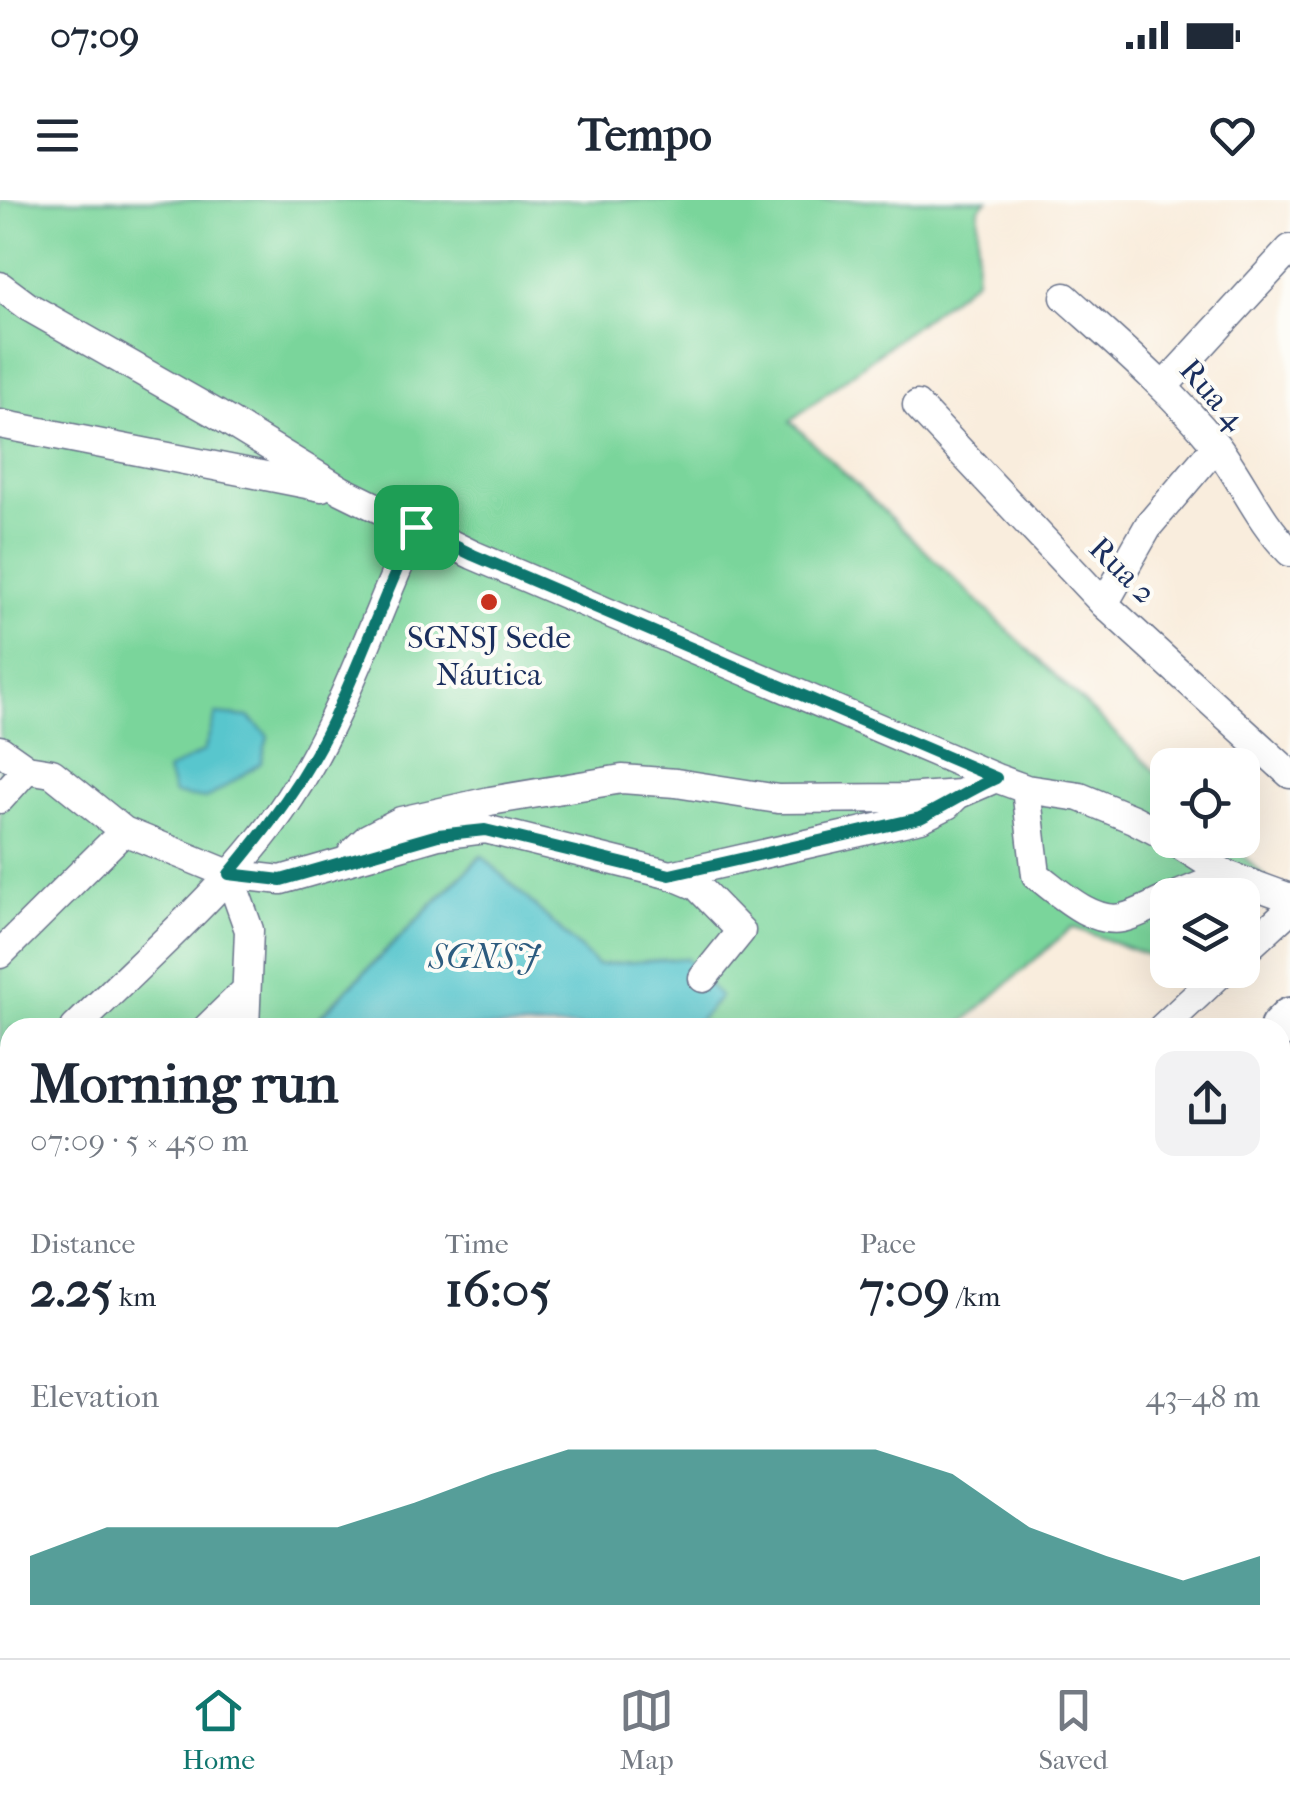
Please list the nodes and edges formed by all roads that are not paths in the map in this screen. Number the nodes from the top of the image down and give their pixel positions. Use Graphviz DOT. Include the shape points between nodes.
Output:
graph roads {
  1 [pos="1290,249"];
  2 [pos="0,286"];
  3 [pos="1065,297"];
  4 [pos="1163,387"];
  5 [pos="917,405"];
  6 [pos="0,424"];
  7 [pos="1216,446"];
  8 [pos="341,490"];
  9 [pos="416,527"];
  10 [pos="1290,552"];
  11 [pos="1104,604"];
  12 [pos="0,750"];
  13 [pos="28,769"];
  14 [pos="1290,774"];
  15 [pos="996,778"];
  16 [pos="1026,789"];
  17 [pos="958,794"];
  18 [pos="0,799"];
  19 [pos="1150,826"];
  20 [pos="124,831"];
  21 [pos="1202,858"];
  22 [pos="340,864"];
  23 [pos="229,874"];
  24 [pos="1227,874"];
  25 [pos="670,875"];
  26 [pos="1218,878"];
  27 [pos="1290,898"];
  28 [pos="1150,906"];
  29 [pos="1290,909"];
  30 [pos="1260,936"];
  31 [pos="0,954"];
  32 [pos="703,978"];
  33 [pos="1205,988"];
  34 [pos="244,992"];
  35 [pos="85,1018"];
  36 [pos="218,1018"];
  37 [pos="245,1018"];
  38 [pos="1173,1018"];
  1 -- 4 [label="street"];
  2 -- 8 [label="street"];
  3 -- 4 [label="street, Rua 4"];
  4 -- 7 [label="street, Rua 4"];
  5 -- 11 [label="street, Rua 2"];
  6 -- 8 [label="street"];
  7 -- 10 [label="street, Rua 4" via="1267,528"];
  7 -- 11 [label="street" via="1150,525"];
  8 -- 9 [label="street"];
  9 -- 15 [label="street"];
  9 -- 23 [label="street" via="332,721 281,810"];
  11 -- 14 [label="street, Rua 2"];
  12 -- 13 [label="street"];
  13 -- 18 [label="street"];
  13 -- 20 [label="street" via="52,773"];
  15 -- 16 [label="street"];
  15 -- 17 [label="street"];
  16 -- 19 [label="street" via="1080,797"];
  16 -- 28 [label="street" via="1036,875 1084,910 1104,916 1120,919"];
  17 -- 22 [label="street" via="778,799 622,779 402,821 368,838"];
  17 -- 25 [label="street" via="920,818"];
  20 -- 23 [label="street"];
  20 -- 31 [label="street"];
  21 -- 24 [label="street"];
  22 -- 23 [label="street" via="281,880"];
  22 -- 25 [label="street" via="438,835 485,830"];
  23 -- 34 [label="street" via="248,930"];
  23 -- 35 [label="street"];
  24 -- 26 [label="street"];
  24 -- 27 [label="street"];
  25 -- 32 [label="street" via="697,886 741,932"];
  29 -- 30 [label="street"];
  33 -- 38 [label="street"];
  34 -- 36 [label="street"];
  34 -- 37 [label="street"];
}
